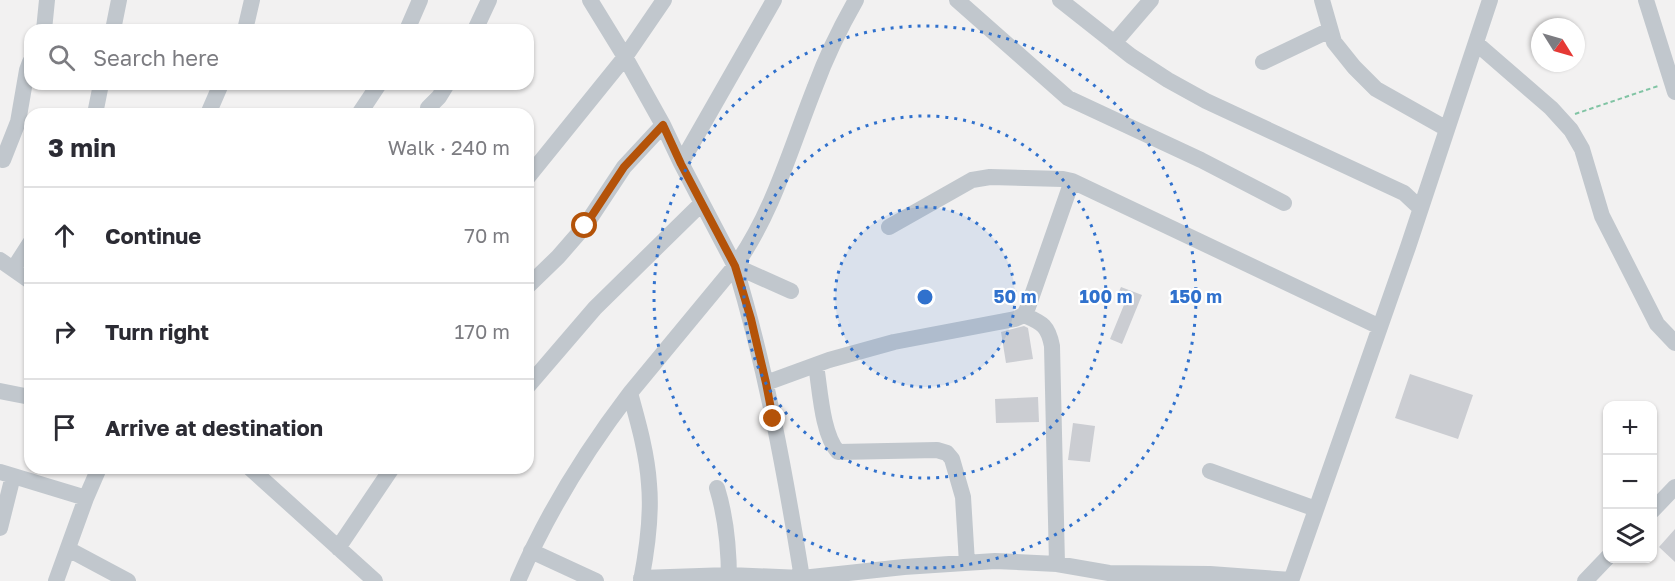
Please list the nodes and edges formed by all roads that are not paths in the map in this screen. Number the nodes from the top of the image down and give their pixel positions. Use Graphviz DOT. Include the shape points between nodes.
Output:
graph roads {
  1 [pos="47,0"];
  2 [pos="119,0"];
  3 [pos="252,0"];
  4 [pos="420,0"];
  5 [pos="489,0"];
  6 [pos="590,0"];
  7 [pos="664,0"];
  8 [pos="774,0"];
  9 [pos="856,0"];
  10 [pos="957,0"];
  11 [pos="1060,0"];
  12 [pos="1151,0"];
  13 [pos="1322,0"];
  14 [pos="1490,0"];
  15 [pos="1646,0"];
  16 [pos="45,24"];
  17 [pos="114,24"];
  18 [pos="246,24"];
  19 [pos="410,24"];
  20 [pos="478,24"];
  21 [pos="1330,30"];
  22 [pos="1114,43"];
  23 [pos="1476,43"];
  24 [pos="625,57"];
  25 [pos="1263,62"];
  26 [pos="24,87"];
  27 [pos="1673,87"];
  28 [pos="100,90"];
  29 [pos="218,90"];
  30 [pos="375,90"];
  31 [pos="443,90"];
  32 [pos="96,108"];
  33 [pos="211,108"];
  34 [pos="363,108"];
  35 [pos="428,108"];
  36 [pos="663,125"];
  37 [pos="1447,129"];
  38 [pos="3,160"];
  39 [pos="681,164"];
  40 [pos="534,170"];
  41 [pos="1072,181"];
  42 [pos="702,203"];
  43 [pos="1284,203"];
  44 [pos="1420,208"];
  45 [pos="889,227"];
  46 [pos="24,248"];
  47 [pos="7,264"];
  48 [pos="735,266"];
  49 [pos="24,277"];
  50 [pos="534,280"];
  51 [pos="791,291"];
  52 [pos="1024,315"];
  53 [pos="1380,327"];
  54 [pos="1675,343"];
  55 [pos="816,364"];
  56 [pos="534,379"];
  57 [pos="766,383"];
  58 [pos="0,391"];
  59 [pos="630,393"];
  60 [pos="24,396"];
  61 [pos="1210,471"];
  62 [pos="7,474"];
  63 [pos="96,474"];
  64 [pos="257,474"];
  65 [pos="388,474"];
  66 [pos="1675,487"];
  67 [pos="717,488"];
  68 [pos="86,498"];
  69 [pos="1316,509"];
  70 [pos="1655,509"];
  71 [pos="0,528"];
  72 [pos="338,548"];
  73 [pos="68,549"];
  74 [pos="531,551"];
  75 [pos="967,563"];
  76 [pos="1603,563"];
  77 [pos="1057,564"];
  78 [pos="729,578"];
  79 [pos="641,580"];
  80 [pos="802,580"];
  81 [pos="56,581"];
  82 [pos="128,581"];
  83 [pos="375,581"];
  84 [pos="518,581"];
  85 [pos="596,581"];
  86 [pos="1291,581"];
  87 [pos="1585,581"];
  1 -- 16 [label="street"];
  2 -- 17 [label="street"];
  3 -- 18 [label="street"];
  4 -- 19 [label="street"];
  5 -- 20 [label="street"];
  6 -- 24 [label="street"];
  7 -- 24 [label="street"];
  8 -- 39 [label="street"];
  9 -- 48 [label="street" via="815,86 758,228"];
  10 -- 43 [label="street" via="1068,98"];
  11 -- 22 [label="street"];
  12 -- 22 [label="street"];
  13 -- 21 [label="street"];
  14 -- 23 [label="street"];
  15 -- 27 [label="street"];
  21 -- 25 [label="street"];
  21 -- 37 [label="street" via="1334,42 1376,89"];
  22 -- 44 [label="street" via="1167,80 1404,193"];
  23 -- 37 [label="street"];
  23 -- 54 [label="street" via="1571,130 1582,149 1602,216 1657,324"];
  24 -- 36 [label="street"];
  24 -- 40 [label="street"];
  26 -- 38 [label="street" via="18,122"];
  28 -- 32 [label="street"];
  29 -- 33 [label="street"];
  30 -- 34 [label="street"];
  31 -- 35 [label="street"];
  36 -- 39 [label="street"];
  36 -- 50 [label="street" via="624,167 585,226"];
  37 -- 44 [label="street"];
  39 -- 42 [label="street"];
  41 -- 45 [label="street" via="990,177 972,180"];
  41 -- 52 [label="street"];
  41 -- 53 [label="street"];
  42 -- 48 [label="street"];
  42 -- 56 [label="street" via="595,308"];
  44 -- 53 [label="street"];
  46 -- 47 [label="street"];
  47 -- 49 [label="street"];
  48 -- 51 [label="street"];
  48 -- 57 [label="street"];
  48 -- 59 [label="street"];
  52 -- 55 [label="street" via="894,342"];
  52 -- 77 [label="street" via="1042,323 1050,333 1052,346"];
  53 -- 69 [label="street"];
  55 -- 57 [label="street"];
  55 -- 75 [label="street" via="827,431 838,452 937,450 952,459 963,497"];
  57 -- 80 [label="street"];
  58 -- 60 [label="street"];
  59 -- 74 [label="street" via="598,435"];
  59 -- 79 [label="street" via="650,484"];
  61 -- 69 [label="street"];
  62 -- 68 [label="street"];
  62 -- 71 [label="street"];
  63 -- 68 [label="street"];
  64 -- 72 [label="street"];
  65 -- 72 [label="street"];
  66 -- 70 [label="street"];
  67 -- 78 [label="street" via="722,502"];
  68 -- 73 [label="street"];
  69 -- 86 [label="street"];
  72 -- 83 [label="street"];
  73 -- 81 [label="street"];
  73 -- 82 [label="street"];
  74 -- 84 [label="street"];
  74 -- 85 [label="street"];
  75 -- 77 [label="street"];
  75 -- 80 [label="street"];
  76 -- 87 [label="street"];
  77 -- 86 [label="street" via="1109,573 1210,574"];
  78 -- 79 [label="street"];
  78 -- 80 [label="street"];
}
